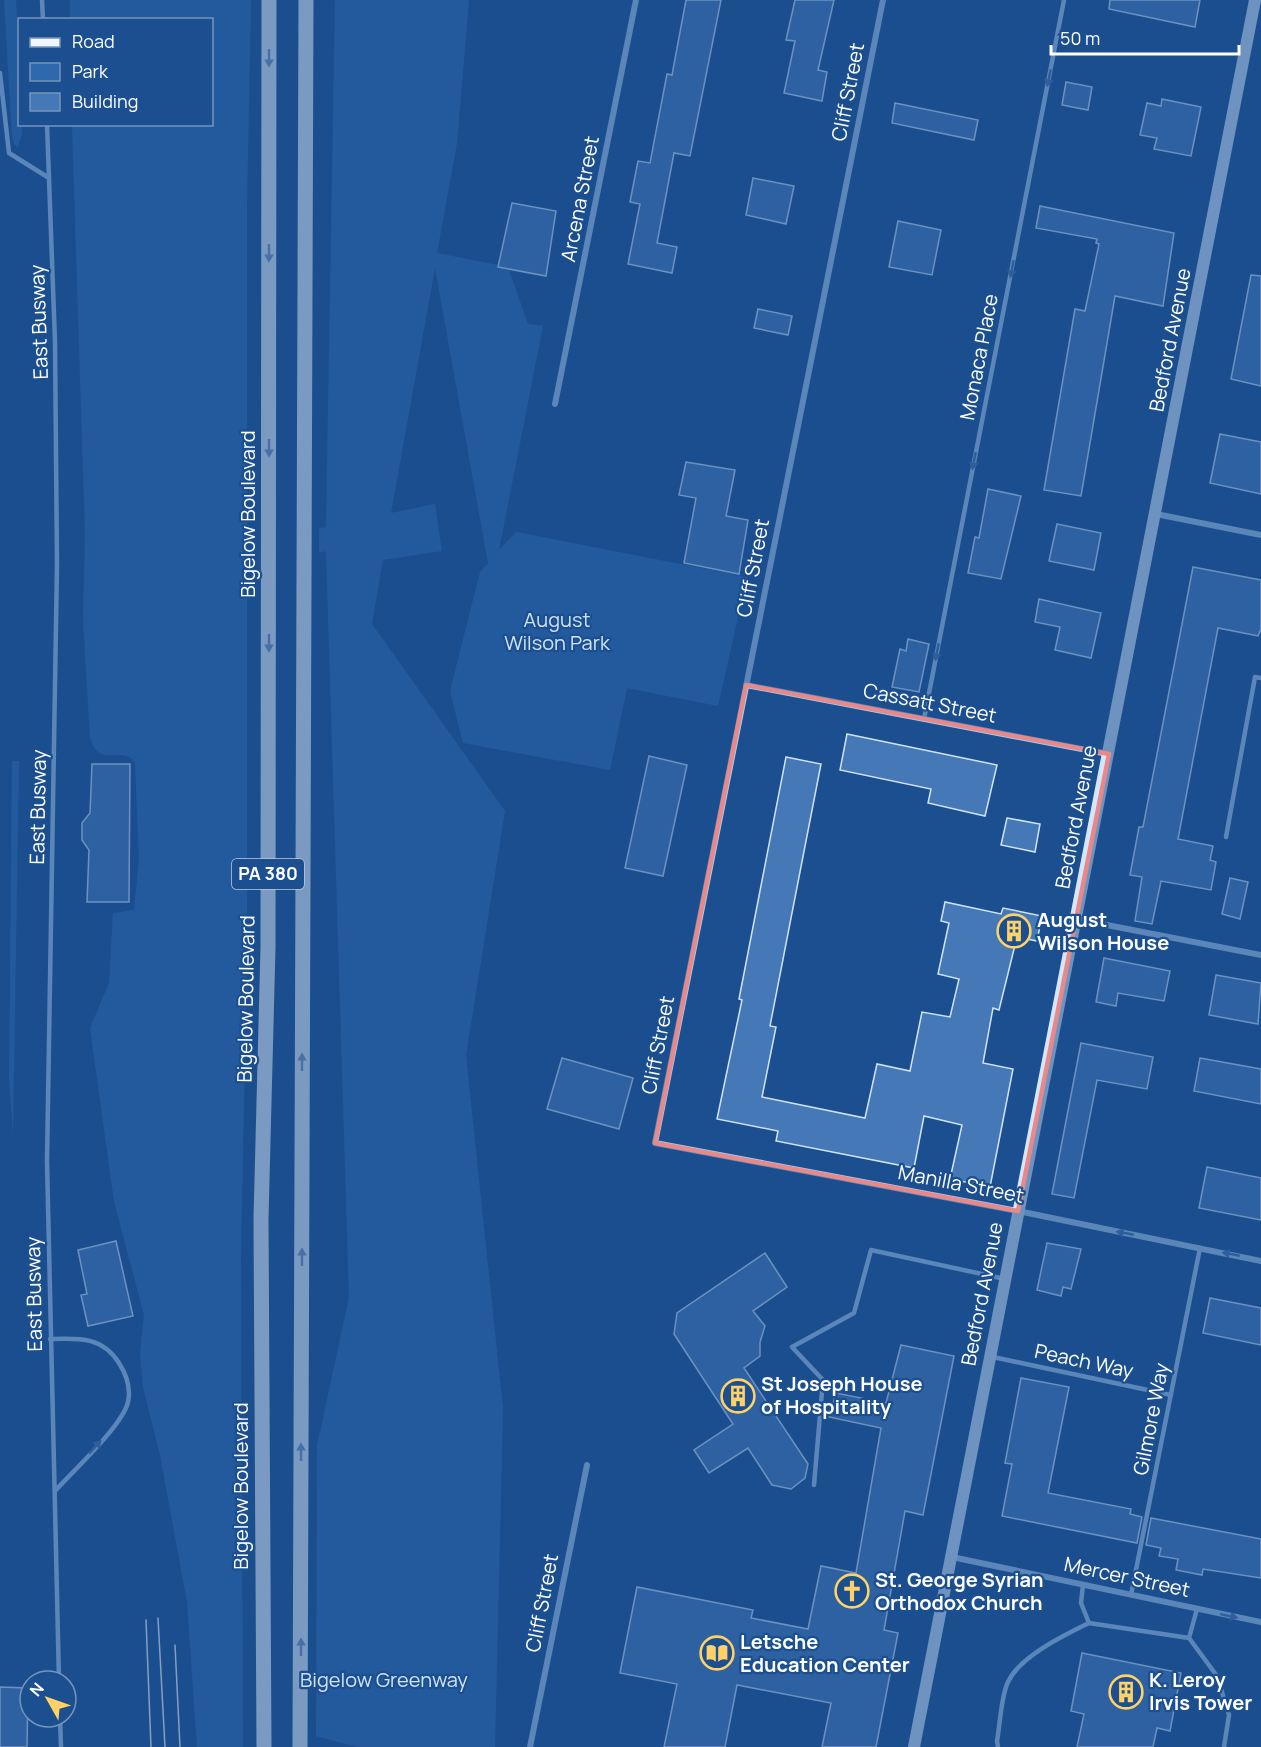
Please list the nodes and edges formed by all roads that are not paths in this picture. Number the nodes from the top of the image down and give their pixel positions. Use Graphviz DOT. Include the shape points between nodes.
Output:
graph roads {
  1 [pos="42,0"];
  2 [pos="269,0"];
  3 [pos="306,0"];
  4 [pos="636,0"];
  5 [pos="883,0"];
  6 [pos="1064,0"];
  7 [pos="1255,0"];
  8 [pos="43,18"];
  9 [pos="0,73"];
  10 [pos="47,126"];
  11 [pos="49,178"];
  12 [pos="555,404"];
  13 [pos="1156,514"];
  14 [pos="1261,535"];
  15 [pos="1261,678"];
  16 [pos="746,685"];
  17 [pos="924,719"];
  18 [pos="1109,754"];
  19 [pos="1226,837"];
  20 [pos="1076,919"];
  21 [pos="1261,955"];
  22 [pos="655,1143"];
  23 [pos="1018,1211"];
  24 [pos="1200,1248"];
  25 [pos="1261,1261"];
  26 [pos="1005,1279"];
  27 [pos="50,1339"];
  28 [pos="990,1356"];
  29 [pos="1171,1395"];
  30 [pos="586,1465"];
  31 [pos="814,1485"];
  32 [pos="55,1491"];
  33 [pos="951,1557"];
  34 [pos="1083,1585"];
  35 [pos="1131,1595"];
  36 [pos="1197,1609"];
  37 [pos="1261,1622"];
  38 [pos="1089,1623"];
  39 [pos="1189,1638"];
  40 [pos="60,1669"];
  41 [pos="60,1729"];
  42 [pos="61,1747"];
  43 [pos="264,1747"];
  44 [pos="300,1747"];
  45 [pos="530,1747"];
  46 [pos="914,1747"];
  47 [pos="998,1747"];
  48 [pos="1224,1747"];
  1 -- 8 [label="lane"];
  2 -- 43 [label="main road, Bigelow Boulevard / PA 380, one-way" via="268,947 261,1219"];
  44 -- 3 [label="main road, PA 380, one-way"];
  4 -- 12 [label="street, Arcena Street"];
  5 -- 16 [label="street, Cliff Street"];
  6 -- 17 [label="lane, Monaca Place, one-way"];
  7 -- 13 [label="street, Bedford Avenue"];
  9 -- 11 [label="lane" via="9,153"];
  10 -- 11 [label="lane, East Busway"];
  11 -- 27 [label="lane, East Busway" via="57,554 48,1061"];
  13 -- 14 [label="street"];
  13 -- 18 [label="street, Bedford Avenue"];
  15 -- 19 [label="lane" via="1255,677"];
  16 -- 17 [label="street, Cassatt Street"];
  16 -- 22 [label="street, Cliff Street"];
  17 -- 18 [label="street, Cassatt Street"];
  18 -- 20 [label="street, Bedford Avenue"];
  20 -- 21 [label="street"];
  20 -- 23 [label="street, Bedford Avenue"];
  22 -- 23 [label="street, Manilla Street"];
  24 -- 23 [label="street, Manilla Street, one-way"];
  23 -- 26 [label="street, Bedford Avenue"];
  25 -- 24 [label="street, Manilla Street, one-way"];
  24 -- 29 [label="lane, Gilmore Way"];
  26 -- 28 [label="street, Bedford Avenue"];
  26 -- 31 [label="lane" via="871,1250 854,1313 792,1347 823,1380"];
  27 -- 32 [label="lane, East Busway"];
  32 -- 27 [label="lane, one-way" via="119,1421 128,1403 129,1388 124,1371 104,1346 79,1338"];
  28 -- 29 [label="lane, Peach Way"];
  28 -- 33 [label="street, Bedford Avenue"];
  29 -- 35 [label="lane, Gilmore Way"];
  30 -- 45 [label="street, Cliff Street"];
  32 -- 40 [label="lane, East Busway"];
  33 -- 34 [label="street, Mercer Street"];
  33 -- 46 [label="street, Bedford Avenue"];
  34 -- 35 [label="street, Mercer Street"];
  34 -- 38 [label="lane" via="1081,1603"];
  35 -- 36 [label="street, Mercer Street"];
  36 -- 37 [label="street, Mercer Street, one-way"];
  36 -- 39 [label="lane"];
  38 -- 39 [label="lane"];
  38 -- 47 [label="lane" via="1033,1654 1008,1681"];
  39 -- 48 [label="lane" via="1217,1676 1229,1715"];
  41 -- 42 [label="lane"];
}
